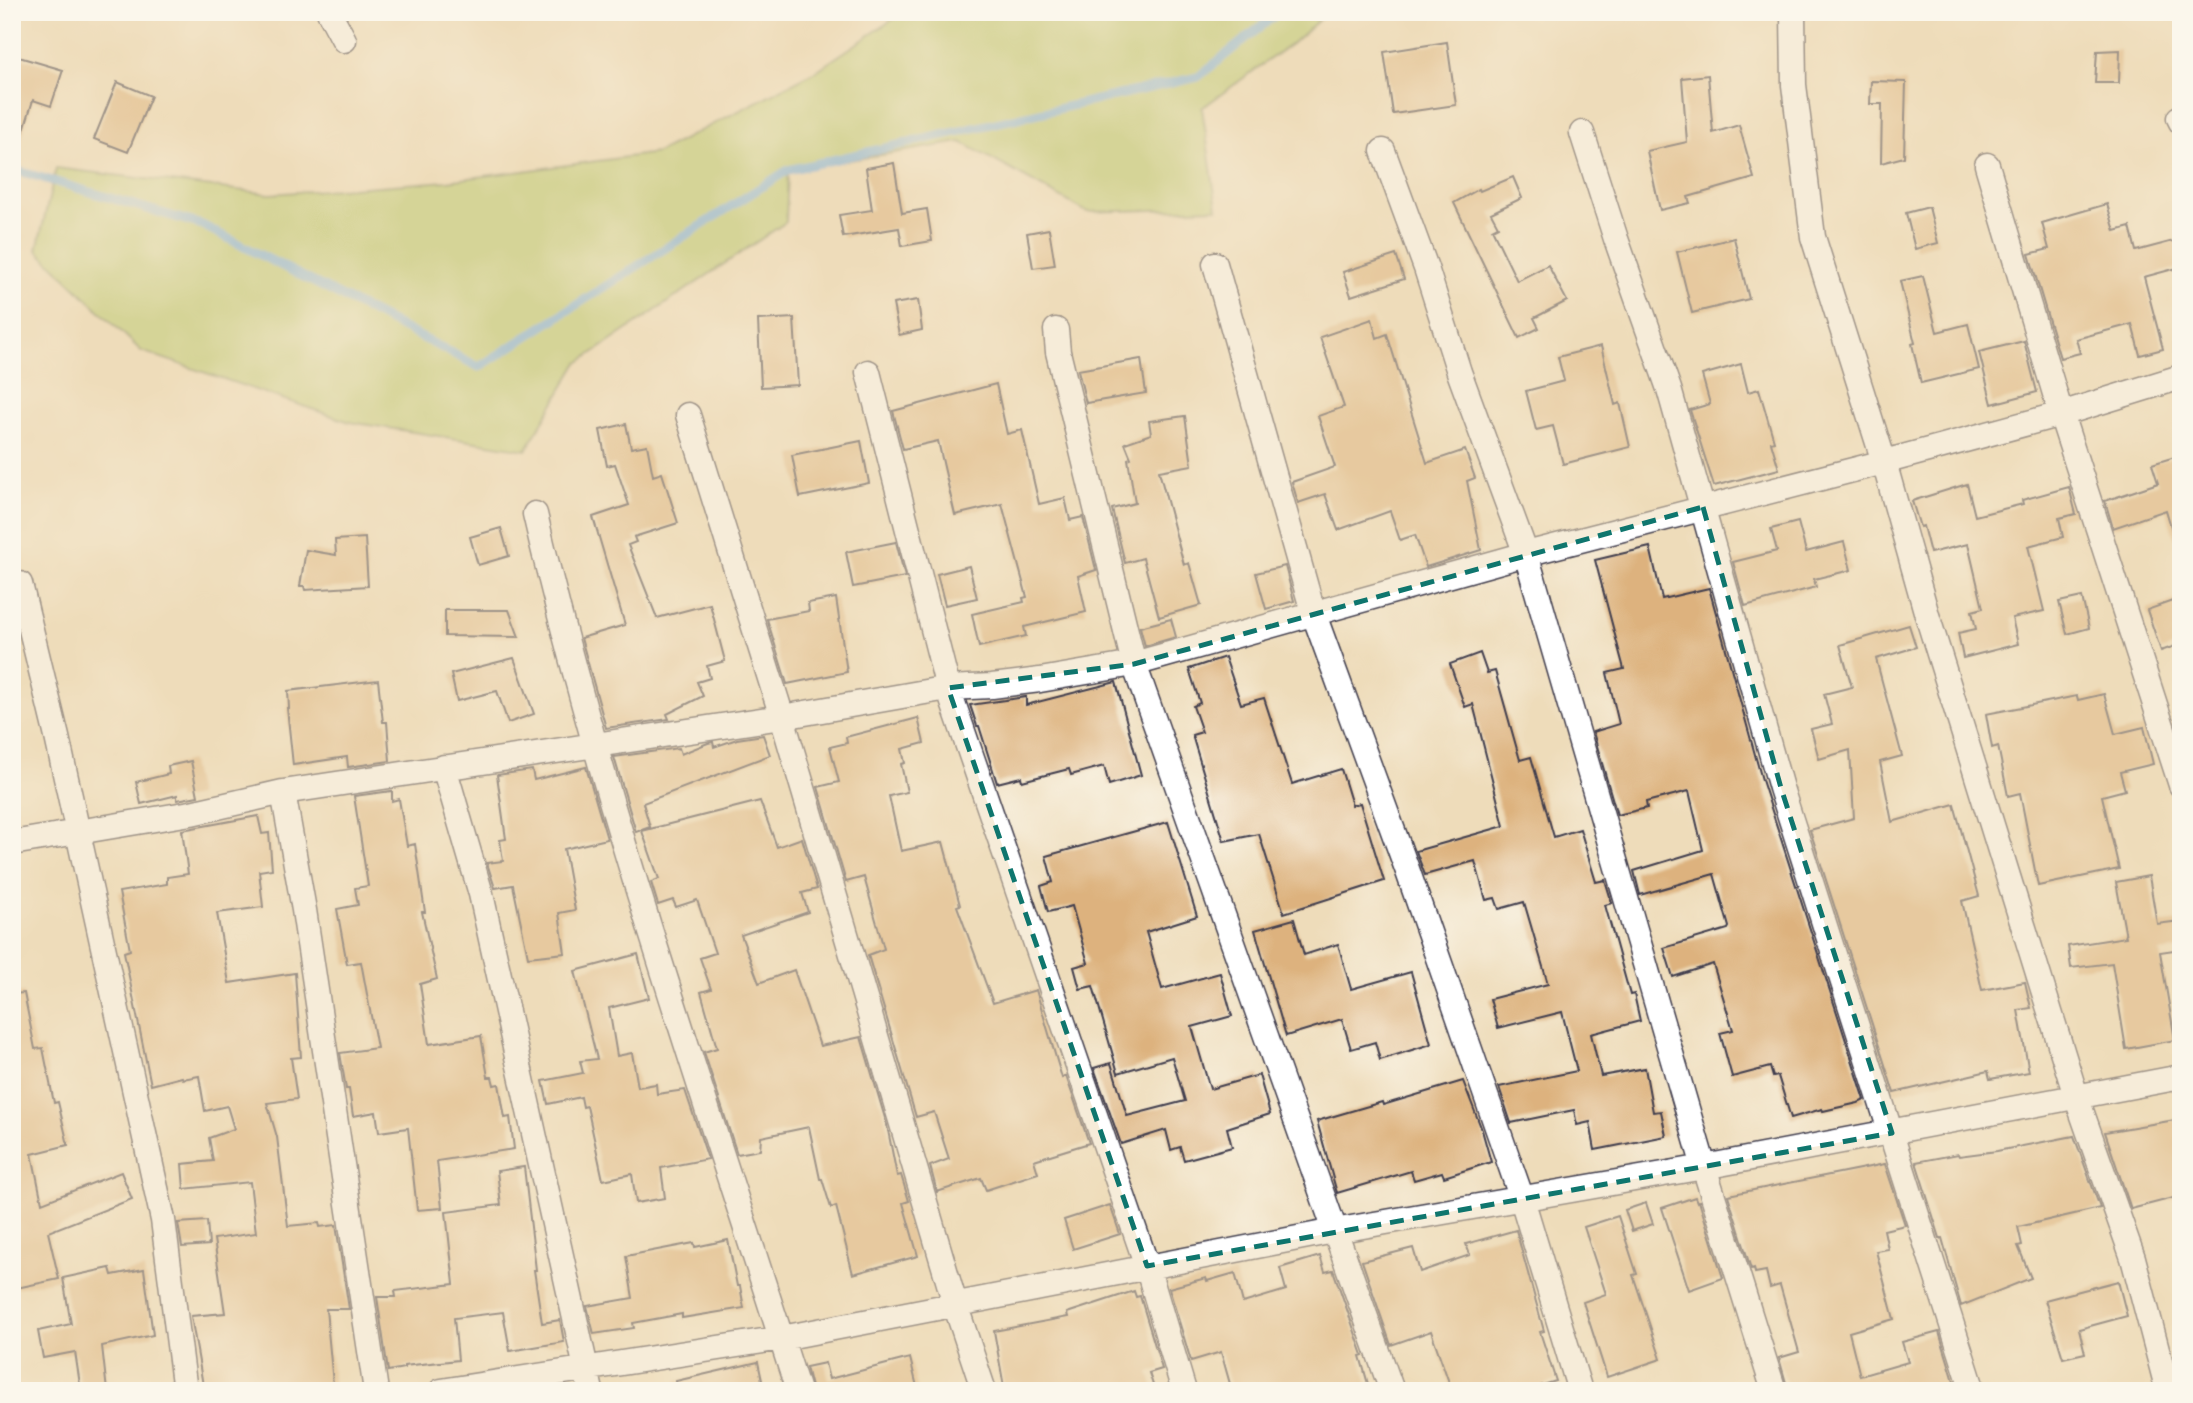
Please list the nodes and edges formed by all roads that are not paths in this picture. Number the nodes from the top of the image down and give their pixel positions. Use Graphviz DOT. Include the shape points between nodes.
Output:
graph roads {
  1 [pos="329,12"];
  2 [pos="1793,12"];
  3 [pos="344,40"];
  4 [pos="1582,133"];
  5 [pos="1383,151"];
  6 [pos="1987,165"];
  7 [pos="1215,264"];
  8 [pos="1056,330"];
  9 [pos="868,372"];
  10 [pos="2181,377"];
  11 [pos="2061,414"];
  12 [pos="688,415"];
  13 [pos="1884,462"];
  14 [pos="1703,507"];
  15 [pos="535,513"];
  16 [pos="1526,554"];
  17 [pos="20,584"];
  18 [pos="1312,612"];
  19 [pos="1134,664"];
  20 [pos="948,688"];
  21 [pos="782,717"];
  22 [pos="596,745"];
  23 [pos="444,767"];
  24 [pos="2181,785"];
  25 [pos="283,792"];
  26 [pos="78,832"];
  27 [pos="12,842"];
  28 [pos="2181,1077"];
  29 [pos="2076,1096"];
  30 [pos="1892,1133"];
  31 [pos="1704,1167"];
  32 [pos="1522,1199"];
  33 [pos="1334,1231"];
  34 [pos="1147,1266"];
  35 [pos="955,1304"];
  36 [pos="782,1338"];
  37 [pos="587,1380"];
  38 [pos="185,1391"];
  39 [pos="376,1391"];
  40 [pos="441,1391"];
  41 [pos="798,1391"];
  42 [pos="984,1391"];
  43 [pos="1184,1391"];
  44 [pos="1392,1391"];
  45 [pos="1580,1391"];
  46 [pos="1774,1391"];
  47 [pos="1973,1391"];
  48 [pos="2168,1391"];
  1 -- 3 [label="street"];
  2 -- 13 [label="street" via="1794,85 1813,237"];
  4 -- 14 [label="street" via="1669,389"];
  5 -- 16 [label="street"];
  6 -- 11 [label="street"];
  7 -- 18 [label="street"];
  8 -- 19 [label="street"];
  9 -- 20 [label="street"];
  10 -- 11 [label="street"];
  11 -- 13 [label="street"];
  11 -- 24 [label="street"];
  12 -- 21 [label="street"];
  13 -- 14 [label="street"];
  13 -- 29 [label="street"];
  14 -- 16 [label="street"];
  14 -- 30 [label="street" via="1781,788"];
  15 -- 22 [label="street"];
  16 -- 18 [label="street"];
  16 -- 31 [label="street"];
  17 -- 26 [label="street"];
  18 -- 19 [label="street"];
  18 -- 32 [label="street"];
  19 -- 20 [label="street" via="1040,680"];
  19 -- 33 [label="street"];
  20 -- 21 [label="street"];
  20 -- 34 [label="street"];
  21 -- 22 [label="street"];
  21 -- 35 [label="street"];
  22 -- 23 [label="street"];
  22 -- 36 [label="street" via="682,1031"];
  23 -- 25 [label="street"];
  23 -- 37 [label="street" via="481,894"];
  25 -- 26 [label="street"];
  25 -- 39 [label="street"];
  26 -- 27 [label="street"];
  26 -- 38 [label="street" via="163,1220"];
  28 -- 29 [label="street"];
  29 -- 30 [label="street"];
  29 -- 48 [label="street" via="2133,1258"];
  30 -- 31 [label="street"];
  30 -- 47 [label="street"];
  31 -- 32 [label="street"];
  31 -- 46 [label="street"];
  32 -- 33 [label="street"];
  32 -- 45 [label="street"];
  33 -- 34 [label="street"];
  33 -- 44 [label="street"];
  34 -- 35 [label="street"];
  34 -- 43 [label="street"];
  35 -- 36 [label="street"];
  35 -- 42 [label="street"];
  36 -- 37 [label="street"];
  36 -- 41 [label="street"];
  37 -- 40 [label="street"];
}
